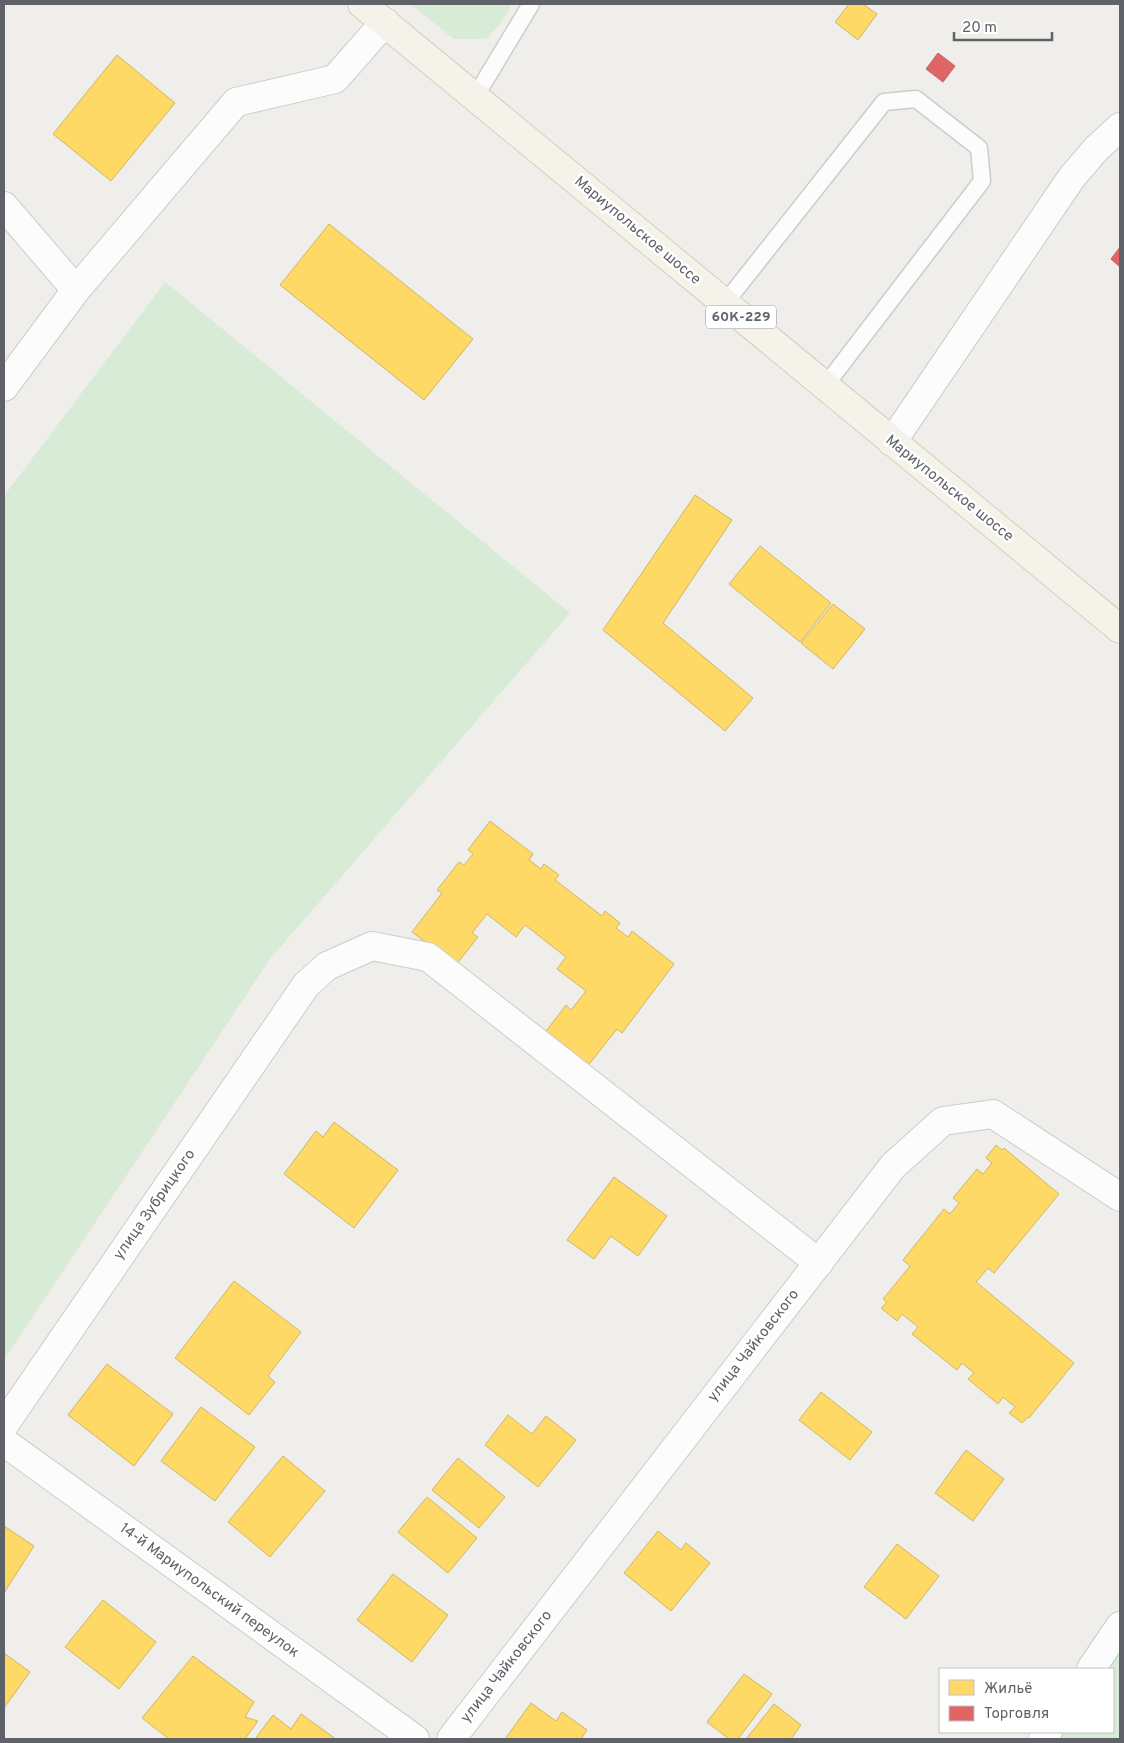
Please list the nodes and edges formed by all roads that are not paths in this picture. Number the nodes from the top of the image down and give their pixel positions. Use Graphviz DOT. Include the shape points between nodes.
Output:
graph roads {
  1 [pos="362,4"];
  2 [pos="530,4"];
  3 [pos="385,22"];
  4 [pos="476,97"];
  5 [pos="1120,127"];
  6 [pos="4,206"];
  7 [pos="76,290"];
  8 [pos="724,303"];
  9 [pos="825,386"];
  10 [pos="4,387"];
  11 [pos="892,442"];
  12 [pos="1120,629"];
  13 [pos="1120,1197"];
  14 [pos="819,1263"];
  15 [pos="4,1425"];
  16 [pos="4,1442"];
  17 [pos="1120,1626"];
  18 [pos="1092,1668"];
  19 [pos="415,1739"];
  20 [pos="451,1739"];
  1 -- 3 [label="main road, Мариупольское шоссе / 60К-229"];
  2 -- 4 [label="lane"];
  3 -- 4 [label="main road, Мариупольское шоссе / 60К-229"];
  3 -- 7 [label="street" via="335,79 236,102"];
  4 -- 8 [label="main road, Мариупольское шоссе / 60К-229"];
  5 -- 11 [label="street" via="1072,177"];
  6 -- 7 [label="street"];
  7 -- 10 [label="street"];
  8 -- 9 [label="main road, Мариупольское шоссе / 60К-229"];
  8 -- 9 [label="lane" via="884,102 916,99 979,148 982,181"];
  9 -- 11 [label="main road, Мариупольское шоссе / 60К-229"];
  11 -- 12 [label="main road, Мариупольское шоссе / 60К-229"];
  13 -- 14 [label="street, улица Чайковского" via="993,1114 943,1122 893,1166"];
  14 -- 15 [label="street, улица Зубрицкого" via="428,956 372,946 326,966 306,985"];
  14 -- 20 [label="street, улица Чайковского"];
  16 -- 19 [label="street, 14-й Мариупольский переулок"];
  17 -- 18 [label="street"];
}
